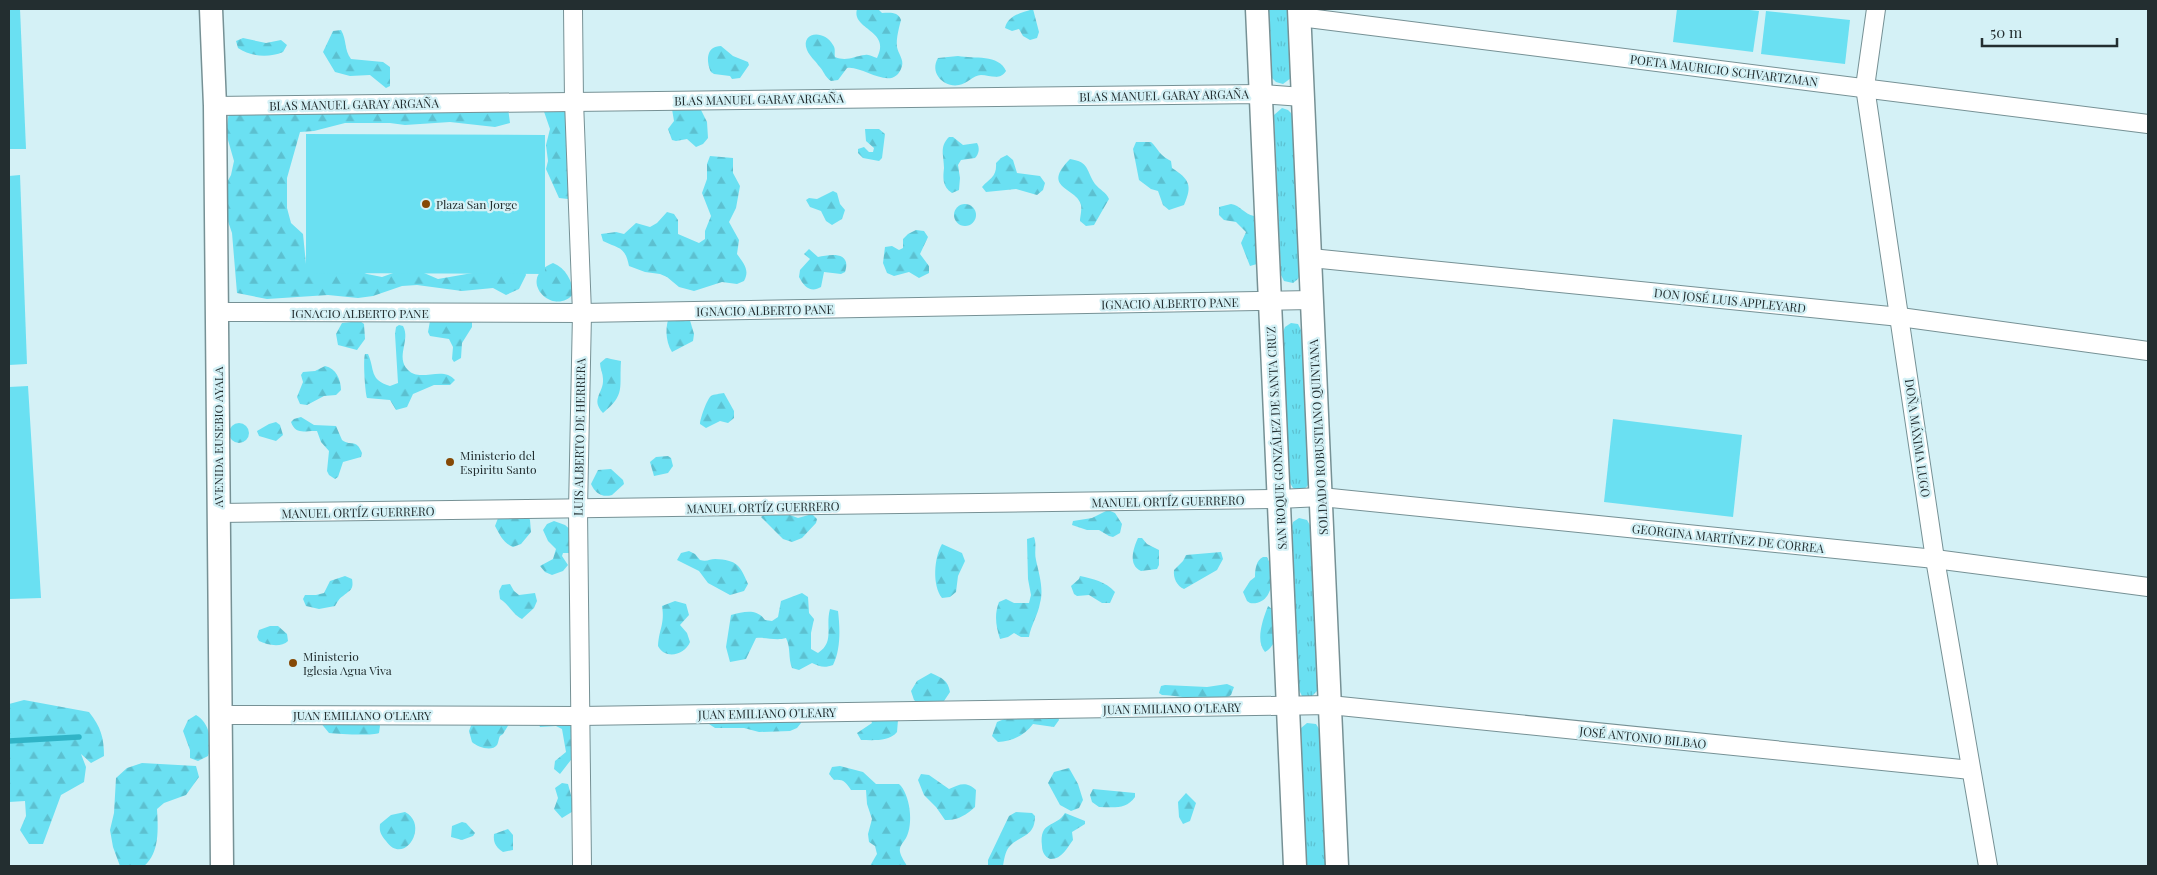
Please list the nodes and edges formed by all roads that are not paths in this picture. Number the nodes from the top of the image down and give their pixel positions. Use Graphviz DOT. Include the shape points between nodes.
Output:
graph roads {
  1 [pos="211,9"];
  2 [pos="573,9"];
  3 [pos="1257,9"];
  4 [pos="1876,9"];
  5 [pos="1300,13"];
  6 [pos="1866,88"];
  7 [pos="1261,94"];
  8 [pos="1303,97"];
  9 [pos="574,101"];
  10 [pos="215,106"];
  11 [pos="2148,124"];
  12 [pos="1311,258"];
  13 [pos="1312,300"];
  14 [pos="1270,301"];
  15 [pos="218,312"];
  16 [pos="582,313"];
  17 [pos="1900,317"];
  18 [pos="2148,351"];
  19 [pos="1314,497"];
  20 [pos="1279,499"];
  21 [pos="578,510"];
  22 [pos="219,513"];
  23 [pos="1935,559"];
  24 [pos="2148,587"];
  25 [pos="1323,705"];
  26 [pos="1288,707"];
  27 [pos="220,715"];
  28 [pos="580,716"];
  29 [pos="1971,770"];
  30 [pos="222,866"];
  31 [pos="582,866"];
  32 [pos="1295,866"];
  33 [pos="1337,866"];
  34 [pos="1988,866"];
  1 -- 10 [label="street, AVENIDA EUSEBIO AYALA"];
  2 -- 9 [label="street, LUIS ALBERTO DE HERRERA"];
  3 -- 7 [label="street, SAN ROQUE GONZÁLEZ DE SANTA CRUZ"];
  4 -- 6 [label="street, DOÑA MÁXIMA LUGO"];
  5 -- 6 [label="street, POETA MAURICIO SCHVARTZMAN"];
  5 -- 8 [label="street, SOLDADO ROBUSTIANO QUINTANA"];
  6 -- 11 [label="street, POETA MAURICIO SCHVARTZMAN"];
  6 -- 17 [label="street, DOÑA MÁXIMA LUGO"];
  7 -- 8 [label="street, BLAS MANUEL GARAY ARGAÑA"];
  7 -- 9 [label="street, BLAS MANUEL GARAY ARGAÑA"];
  7 -- 14 [label="street, SAN ROQUE GONZÁLEZ DE SANTA CRUZ"];
  8 -- 12 [label="street, SOLDADO ROBUSTIANO QUINTANA"];
  9 -- 10 [label="street, BLAS MANUEL GARAY ARGAÑA"];
  9 -- 16 [label="street, LUIS ALBERTO DE HERRERA"];
  10 -- 15 [label="street, AVENIDA EUSEBIO AYALA"];
  12 -- 13 [label="street, SOLDADO ROBUSTIANO QUINTANA"];
  12 -- 17 [label="street, DON JOSÉ LUIS APPLEYARD"];
  13 -- 14 [label="street, IGNACIO ALBERTO PANE"];
  13 -- 19 [label="street, SOLDADO ROBUSTIANO QUINTANA"];
  14 -- 16 [label="street, IGNACIO ALBERTO PANE"];
  14 -- 20 [label="street, SAN ROQUE GONZÁLEZ DE SANTA CRUZ"];
  15 -- 16 [label="street, IGNACIO ALBERTO PANE"];
  15 -- 22 [label="street, AVENIDA EUSEBIO AYALA"];
  16 -- 21 [label="street, LUIS ALBERTO DE HERRERA"];
  17 -- 18 [label="street, DON JOSÉ LUIS APPLEYARD"];
  17 -- 23 [label="street, DOÑA MÁXIMA LUGO"];
  19 -- 20 [label="street, MANUEL ORTÍZ GUERRERO"];
  19 -- 23 [label="street, GEORGINA MARTÍNEZ DE CORREA"];
  19 -- 25 [label="street, SOLDADO ROBUSTIANO QUINTANA"];
  20 -- 21 [label="street, MANUEL ORTÍZ GUERRERO"];
  20 -- 26 [label="street, SAN ROQUE GONZÁLEZ DE SANTA CRUZ"];
  21 -- 22 [label="street, MANUEL ORTÍZ GUERRERO"];
  21 -- 28 [label="street, LUIS ALBERTO DE HERRERA"];
  22 -- 27 [label="street, AVENIDA EUSEBIO AYALA"];
  23 -- 24 [label="street, GEORGINA MARTÍNEZ DE CORREA"];
  23 -- 29 [label="street, DOÑA MÁXIMA LUGO"];
  25 -- 26 [label="street, JUAN EMILIANO O'LEARY"];
  25 -- 29 [label="street, JOSÉ ANTONIO BILBAO"];
  25 -- 33 [label="street, SOLDADO ROBUSTIANO QUINTANA"];
  26 -- 28 [label="street, JUAN EMILIANO O'LEARY"];
  26 -- 32 [label="street, SAN ROQUE GONZÁLEZ DE SANTA CRUZ"];
  27 -- 28 [label="street, JUAN EMILIANO O'LEARY"];
  27 -- 30 [label="street, AVENIDA EUSEBIO AYALA"];
  28 -- 31 [label="street, LUIS ALBERTO DE HERRERA"];
  29 -- 34 [label="street, DOÑA MÁXIMA LUGO"];
}
